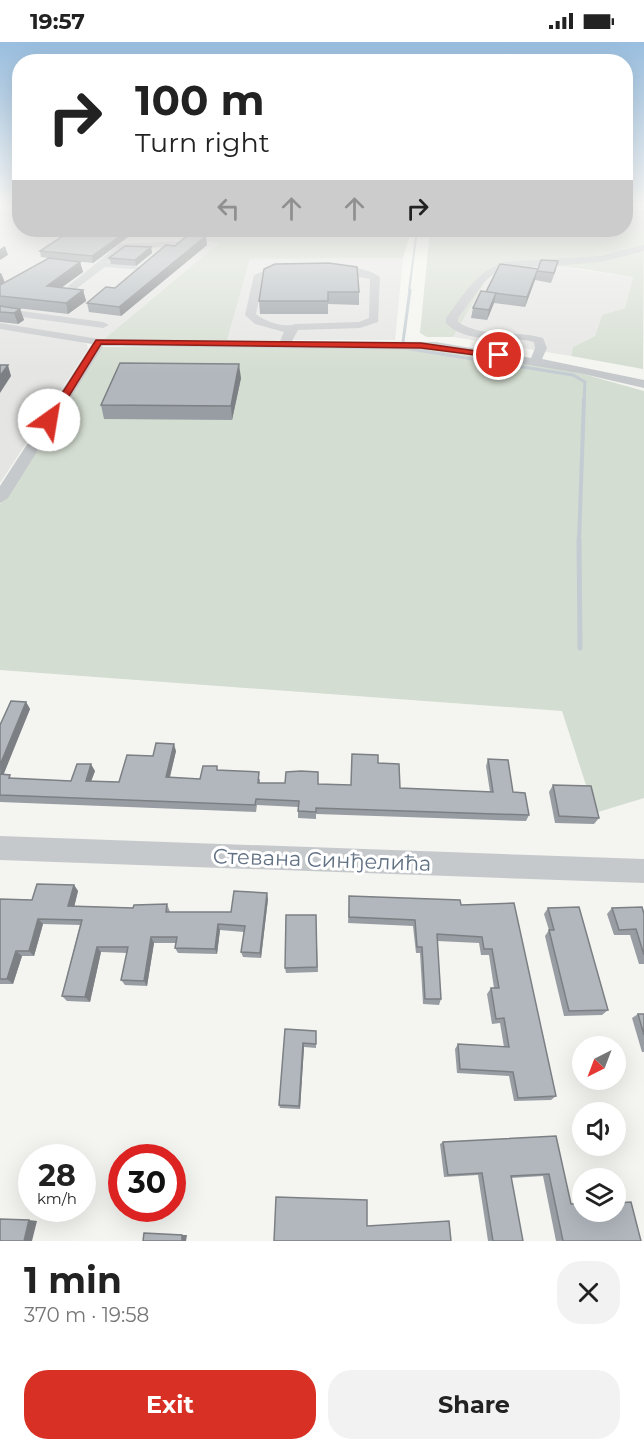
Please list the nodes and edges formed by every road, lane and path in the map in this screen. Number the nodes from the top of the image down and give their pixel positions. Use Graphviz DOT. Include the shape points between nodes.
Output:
graph roads {
  1 [pos="103,261"];
  2 [pos="150,261"];
  3 [pos="566,261"];
  4 [pos="99,266"];
  5 [pos="84,267"];
  6 [pos="296,271"];
  7 [pos="319,271"];
  8 [pos="72,288"];
  9 [pos="0,311"];
  10 [pos="47,318"];
  11 [pos="103,325"];
  12 [pos="0,326"];
  13 [pos="24,329"];
  14 [pos="291,330"];
  15 [pos="99,342"];
  16 [pos="284,345"];
  17 [pos="535,361"];
  18 [pos="644,384"];
  19 [pos="0,498"];
  20 [pos="0,848"];
  21 [pos="644,872"];
  1 -- 4 [label="street"];
  2 -- 4 [label="street" via="144,266"];
  3 -- 17 [label="street" via="494,268 483,274 452,318 452,323 470,332 522,335 539,340 541,348"];
  4 -- 5 [label="street"];
  4 -- 8 [label="street"];
  6 -- 14 [label="street" via="273,271 258,277 250,315 259,322"];
  7 -- 14 [label="street" via="358,272 375,277 375,318 360,325 307,324"];
  9 -- 10 [label="street"];
  10 -- 11 [label="street"];
  10 -- 13 [label="street"];
  12 -- 13 [label="street"];
  13 -- 15 [label="street"];
  14 -- 16 [label="street"];
  15 -- 16 [label="street"];
  15 -- 19 [label="street"];
  16 -- 17 [label="street" via="436,346"];
  17 -- 18 [label="street"];
  20 -- 21 [label="street, Стевана Синђелића"];
}
